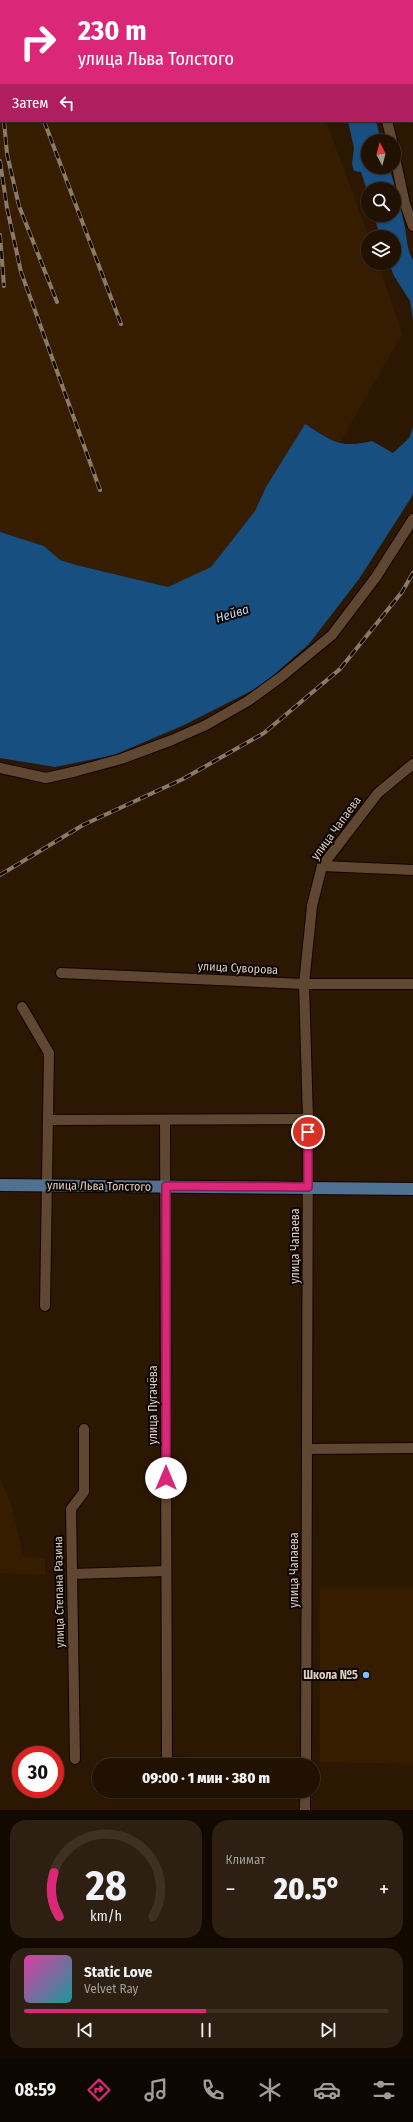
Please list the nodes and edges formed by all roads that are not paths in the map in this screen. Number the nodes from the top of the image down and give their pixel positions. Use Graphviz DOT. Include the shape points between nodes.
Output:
graph roads {
  1 [pos="387,122"];
  2 [pos="390,134"];
  3 [pos="399,174"];
  4 [pos="413,226"];
  5 [pos="413,519"];
  6 [pos="413,764"];
  7 [pos="0,768"];
  8 [pos="322,866"];
  9 [pos="413,870"];
  10 [pos="61,972"];
  11 [pos="304,984"];
  12 [pos="413,984"];
  13 [pos="22,1007"];
  14 [pos="308,1119"];
  15 [pos="48,1120"];
  16 [pos="165,1121"];
  17 [pos="0,1185"];
  18 [pos="47,1185"];
  19 [pos="166,1186"];
  20 [pos="308,1187"];
  21 [pos="413,1189"];
  22 [pos="45,1306"];
  23 [pos="84,1429"];
  24 [pos="413,1448"];
  25 [pos="308,1449"];
  26 [pos="166,1571"];
  27 [pos="72,1574"];
  28 [pos="167,1758"];
  29 [pos="306,1758"];
  30 [pos="75,1759"];
  31 [pos="305,1798"];
  32 [pos="305,1810"];
  1 -- 2 [label="street"];
  3 -- 4 [label="street"];
  5 -- 7 [label="street" via="376,577 332,635 248,701 206,725 172,740 121,759 77,771 46,778"];
  6 -- 8 [label="street, улица Чапаева" via="378,792"];
  8 -- 9 [label="street"];
  8 -- 11 [label="street, улица Чапаева" via="312,906"];
  10 -- 11 [label="street, улица Суворова"];
  11 -- 12 [label="street, улица Суворова"];
  11 -- 14 [label="street, улица Чапаева"];
  13 -- 15 [label="street" via="49,1053"];
  14 -- 16 [label="street"];
  14 -- 20 [label="street, улица Чапаева"];
  15 -- 16 [label="street"];
  15 -- 18 [label="street"];
  16 -- 19 [label="street, улица Пугачёва"];
  17 -- 18 [label="main road, улица Льва Толстого"];
  18 -- 19 [label="main road, улица Льва Толстого"];
  18 -- 22 [label="street"];
  19 -- 20 [label="main road, улица Льва Толстого"];
  19 -- 26 [label="street, улица Пугачёва"];
  20 -- 21 [label="main road, улица Льва Толстого"];
  20 -- 25 [label="street, улица Чапаева"];
  23 -- 27 [label="street, улица Степана Разина" via="84,1492 71,1509"];
  24 -- 25 [label="street"];
  25 -- 29 [label="street, улица Чапаева"];
  26 -- 27 [label="street"];
  26 -- 28 [label="street, улица Пугачёва"];
  27 -- 30 [label="street, улица Степана Разина"];
  31 -- 32 [label="street"];
}
